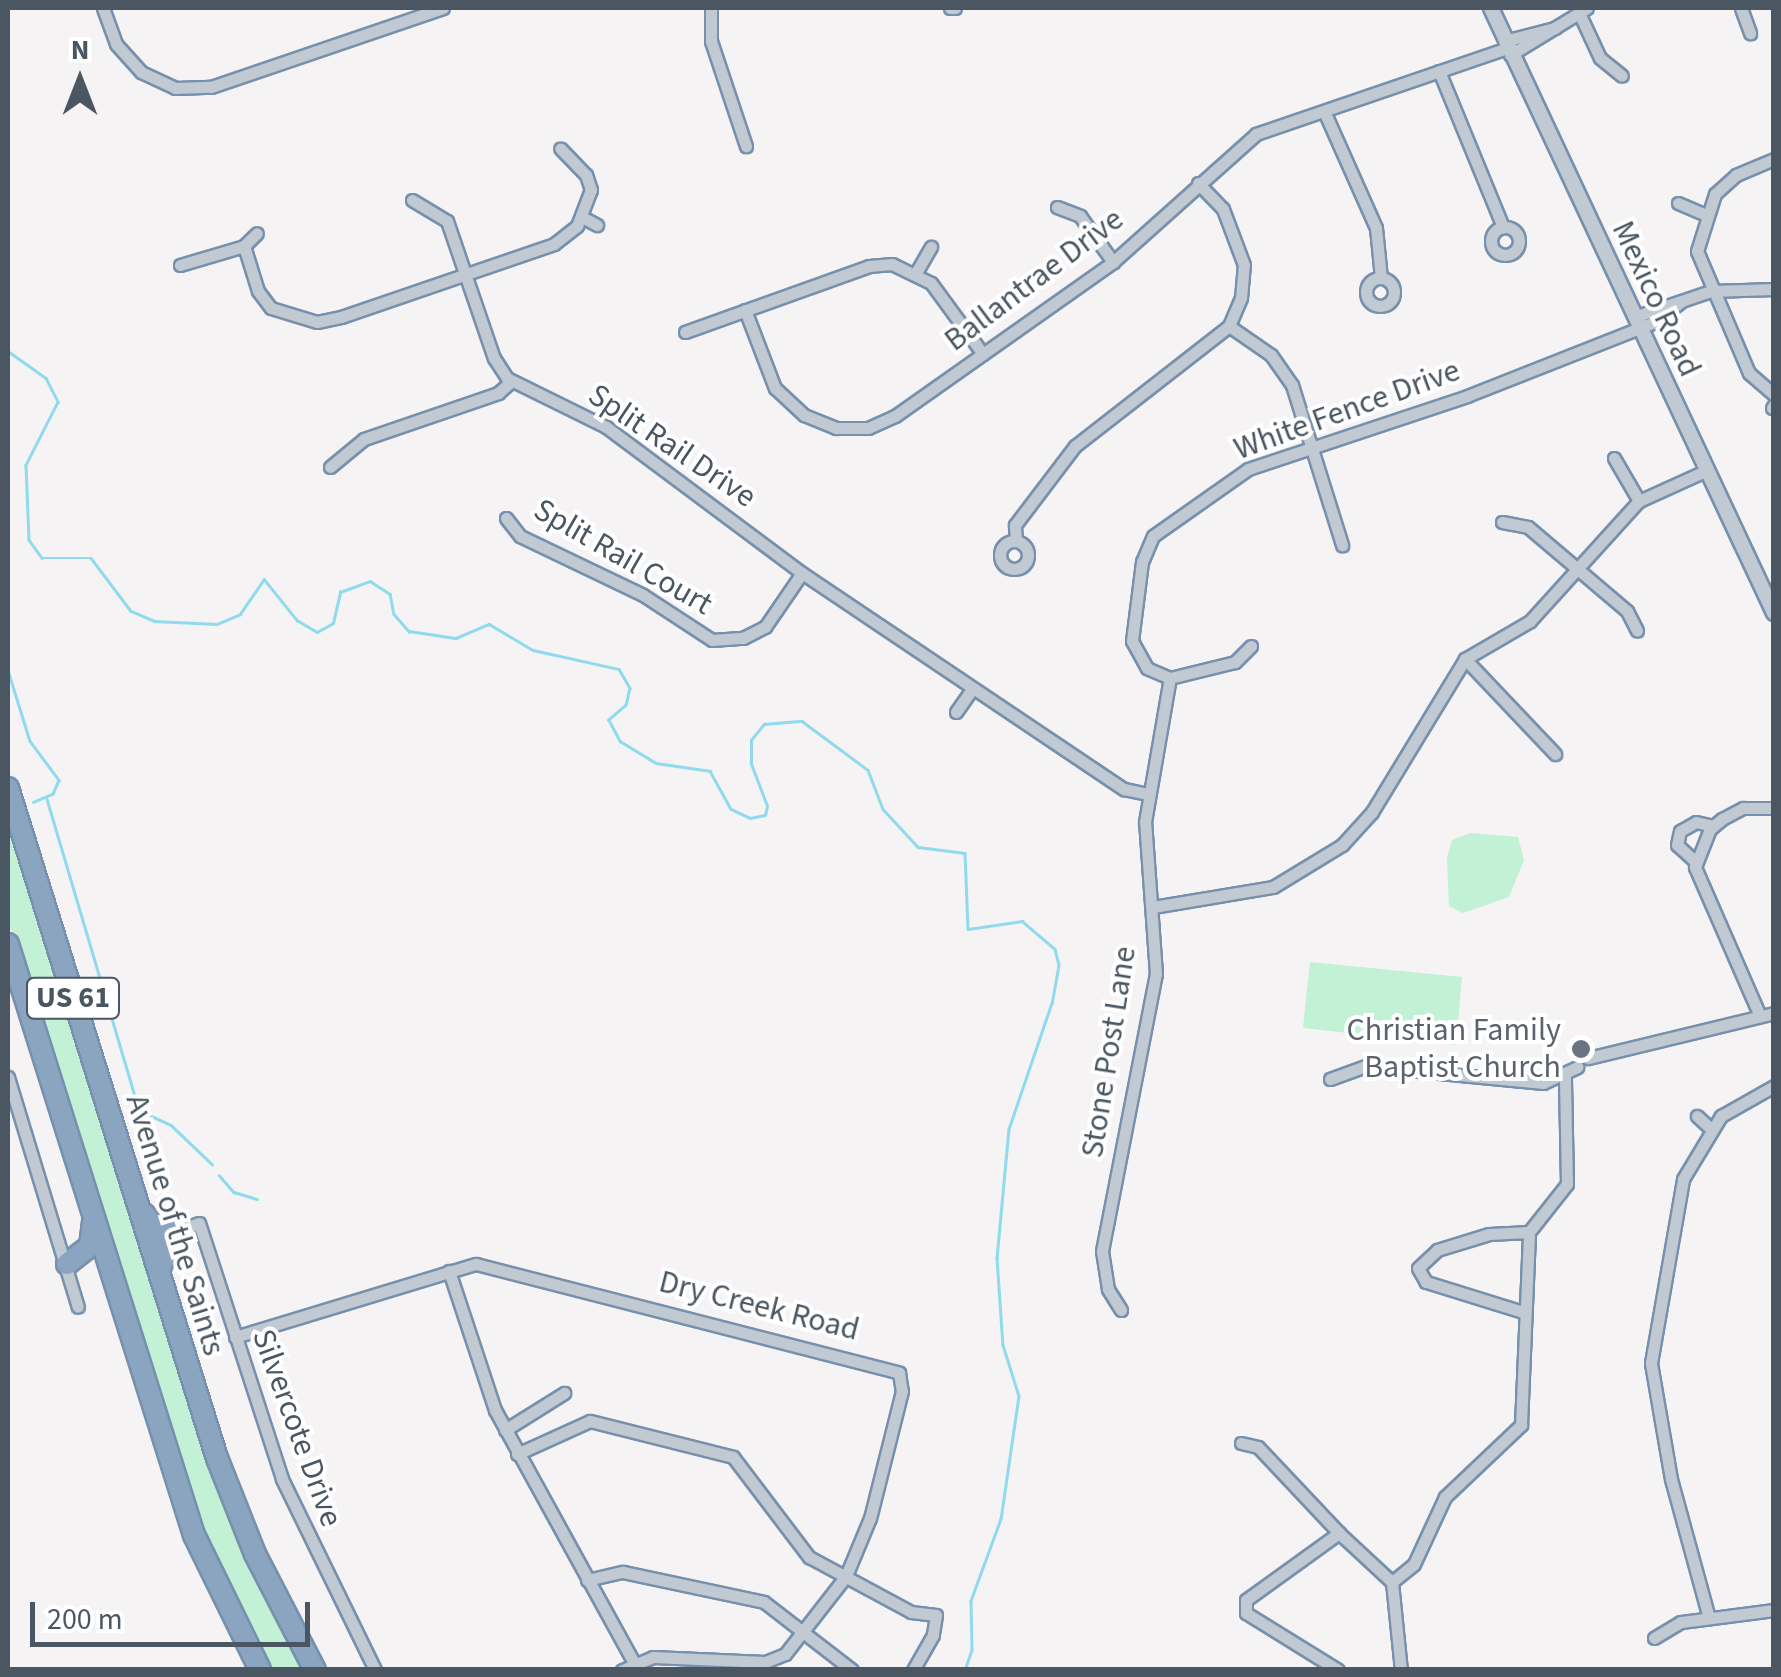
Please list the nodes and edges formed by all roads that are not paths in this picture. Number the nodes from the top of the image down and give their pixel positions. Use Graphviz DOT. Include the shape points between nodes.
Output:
graph roads {
  1 [pos="104,8"];
  2 [pos="444,8"];
  3 [pos="711,8"];
  4 [pos="1491,8"];
  5 [pos="1741,8"];
  6 [pos="1583,11"];
  7 [pos="1750,33"];
  8 [pos="1507,48"];
  9 [pos="1439,72"];
  10 [pos="1622,76"];
  11 [pos="1324,111"];
  12 [pos="746,146"];
  13 [pos="560,148"];
  14 [pos="1774,159"];
  15 [pos="1198,183"];
  16 [pos="412,200"];
  17 [pos="1678,203"];
  18 [pos="1057,207"];
  19 [pos="1704,214"];
  20 [pos="582,217"];
  21 [pos="597,225"];
  22 [pos="1502,227"];
  23 [pos="257,233"];
  24 [pos="244,246"];
  25 [pos="931,247"];
  26 [pos="1114,262"];
  27 [pos="180,265"];
  28 [pos="917,271"];
  29 [pos="467,274"];
  30 [pos="1381,278"];
  31 [pos="1774,289"];
  32 [pos="1711,291"];
  33 [pos="746,310"];
  34 [pos="1636,322"];
  35 [pos="1229,326"];
  36 [pos="685,332"];
  37 [pos="983,354"];
  38 [pos="512,381"];
  39 [pos="1773,403"];
  40 [pos="1312,445"];
  41 [pos="1614,458"];
  42 [pos="330,466"];
  43 [pos="1705,470"];
  44 [pos="1639,501"];
  45 [pos="506,518"];
  46 [pos="1502,522"];
  47 [pos="1016,541"];
  48 [pos="1342,544"];
  49 [pos="1578,569"];
  50 [pos="802,573"];
  51 [pos="1774,612"];
  52 [pos="1638,632"];
  53 [pos="1251,646"];
  54 [pos="1466,659"];
  55 [pos="1170,678"];
  56 [pos="973,688"];
  57 [pos="956,712"];
  58 [pos="1556,754"];
  59 [pos="8,788"];
  60 [pos="1148,794"];
  61 [pos="1774,808"];
  62 [pos="1713,826"];
  63 [pos="1696,862"];
  64 [pos="1152,907"];
  65 [pos="8,944"];
  66 [pos="1767,1014"];
  67 [pos="1588,1058"];
  68 [pos="1577,1067"];
  69 [pos="1566,1076"];
  70 [pos="8,1077"];
  71 [pos="1330,1079"];
  72 [pos="1774,1086"];
  73 [pos="1697,1116"];
  74 [pos="1710,1128"];
  75 [pos="138,1208"];
  76 [pos="93,1220"];
  77 [pos="172,1232"];
  78 [pos="1528,1232"];
  79 [pos="67,1264"];
  80 [pos="449,1271"];
  81 [pos="160,1277"];
  82 [pos="114,1286"];
  83 [pos="78,1306"];
  84 [pos="1122,1310"];
  85 [pos="1524,1312"];
  86 [pos="234,1337"];
  87 [pos="564,1392"];
  88 [pos="505,1430"];
  89 [pos="1241,1443"];
  90 [pos="518,1454"];
  91 [pos="1339,1532"];
  92 [pos="846,1576"];
  93 [pos="587,1580"];
  94 [pos="1392,1582"];
  95 [pos="1774,1610"];
  96 [pos="1708,1618"];
  97 [pos="804,1632"];
  98 [pos="1654,1638"];
  99 [pos="634,1662"];
  100 [pos="713,1665"];
  101 [pos="260,1670"];
  102 [pos="315,1670"];
  103 [pos="375,1670"];
  104 [pos="622,1670"];
  105 [pos="852,1670"];
  106 [pos="914,1670"];
  107 [pos="1338,1670"];
  108 [pos="1401,1670"];
  1 -- 2 [label="street" via="116,44 141,72 176,88 211,87"];
  3 -- 12 [label="street" via="712,41"];
  4 -- 8 [label="street, Mexico Road"];
  5 -- 7 [label="street"];
  6 -- 8 [label="street, Ballantrae Drive"];
  6 -- 10 [label="street" via="1600,58"];
  8 -- 9 [label="street, Ballantrae Drive"];
  8 -- 34 [label="street, Mexico Road"];
  9 -- 11 [label="street, Ballantrae Drive"];
  9 -- 22 [label="street"];
  11 -- 15 [label="street, Ballantrae Drive" via="1256,134"];
  11 -- 30 [label="street" via="1376,228"];
  13 -- 20 [label="street" via="591,190"];
  14 -- 19 [label="street" via="1724,184"];
  15 -- 26 [label="street, Ballantrae Drive"];
  15 -- 35 [label="street" via="1223,209 1240,250 1241,298"];
  16 -- 29 [label="street" via="447,222"];
  17 -- 19 [label="street"];
  18 -- 26 [label="street" via="1080,216"];
  19 -- 32 [label="street" via="1698,251"];
  20 -- 21 [label="street"];
  20 -- 29 [label="street" via="554,244"];
  23 -- 24 [label="street"];
  24 -- 27 [label="street"];
  24 -- 29 [label="street" via="270,308 317,322"];
  25 -- 28 [label="street"];
  26 -- 37 [label="street, Ballantrae Drive"];
  28 -- 33 [label="street" via="870,266"];
  28 -- 37 [label="street"];
  29 -- 38 [label="street" via="494,358"];
  31 -- 32 [label="street, White Fence Drive"];
  32 -- 34 [label="street, White Fence Drive"];
  32 -- 39 [label="street" via="1749,372"];
  33 -- 36 [label="street"];
  33 -- 37 [label="street, Ballantrae Drive" via="775,388 804,414 836,428 868,428 895,416"];
  34 -- 40 [label="street, White Fence Drive" via="1467,396"];
  34 -- 43 [label="street, Mexico Road"];
  35 -- 40 [label="street" via="1271,355 1292,385"];
  35 -- 47 [label="street" via="1075,446 1016,525"];
  38 -- 42 [label="street" via="498,393 364,439"];
  38 -- 50 [label="street, Split Rail Drive" via="606,427"];
  40 -- 48 [label="street"];
  40 -- 55 [label="street, White Fence Drive" via="1248,468 1153,536 1142,562 1132,641 1147,668"];
  41 -- 44 [label="street"];
  43 -- 44 [label="street"];
  43 -- 51 [label="street, Mexico Road"];
  44 -- 49 [label="street"];
  45 -- 50 [label="street, Split Rail Court" via="520,536 643,595 712,640 743,638 765,626"];
  46 -- 49 [label="street" via="1528,527"];
  49 -- 52 [label="street" via="1627,612"];
  49 -- 54 [label="street" via="1530,621"];
  50 -- 56 [label="street, Split Rail Drive"];
  53 -- 55 [label="street" via="1235,662"];
  54 -- 58 [label="street"];
  54 -- 64 [label="street" via="1372,812 1342,845 1273,887"];
  55 -- 60 [label="street, Stone Post Lane"];
  56 -- 57 [label="street"];
  56 -- 60 [label="street, Split Rail Drive" via="1124,790"];
  59 -- 75 [label="highway, Avenue of the Saints / US 61"];
  60 -- 64 [label="street, Stone Post Lane"];
  61 -- 62 [label="street" via="1743,808"];
  62 -- 63 [label="street"];
  62 -- 63 [label="street" via="1696,822 1680,831 1677,845"];
  63 -- 66 [label="street"];
  64 -- 84 [label="street, Stone Post Lane" via="1156,974 1102,1251 1108,1289"];
  65 -- 76 [label="highway, US 61"];
  66 -- 67 [label="street"];
  68 -- 69 [label="street"];
  69 -- 71 [label="street" via="1543,1083 1366,1066"];
  69 -- 78 [label="street" via="1567,1184 1554,1208"];
  70 -- 79 [label="street"];
  72 -- 74 [label="street"];
  73 -- 74 [label="street"];
  74 -- 96 [label="street" via="1682,1178 1651,1363 1671,1479"];
  75 -- 77 [label="highway" via="155,1228"];
  75 -- 81 [label="highway, Avenue of the Saints / US 61"];
  76 -- 79 [label="highway" via="90,1246"];
  76 -- 82 [label="highway, US 61"];
  77 -- 81 [label="highway"];
  77 -- 86 [label="street, Silvercote Drive" via="199,1223"];
  78 -- 85 [label="street"];
  78 -- 85 [label="street" via="1490,1234 1436,1250 1418,1268 1426,1282"];
  79 -- 82 [label="highway" via="92,1266"];
  79 -- 83 [label="street"];
  80 -- 86 [label="street, Dry Creek Road"];
  80 -- 88 [label="street"];
  80 -- 92 [label="street, Dry Creek Road" via="496,1266 893,1369 902,1391 870,1518"];
  81 -- 102 [label="highway, Avenue of the Saints / US 61" via="235,1506"];
  82 -- 101 [label="highway, US 61" via="194,1535"];
  85 -- 94 [label="street" via="1517,1434 1445,1497 1414,1564"];
  86 -- 103 [label="street, Silvercote Drive" via="304,1534"];
  87 -- 88 [label="street"];
  88 -- 90 [label="street"];
  89 -- 91 [label="street" via="1258,1447"];
  90 -- 92 [label="street" via="590,1421 733,1457 809,1556"];
  90 -- 93 [label="street"];
  91 -- 94 [label="street"];
  91 -- 107 [label="street" via="1241,1609"];
  92 -- 97 [label="street, Dry Creek Road"];
  92 -- 106 [label="street" via="911,1612 936,1615"];
  93 -- 97 [label="street" via="623,1572 764,1602"];
  93 -- 99 [label="street"];
  94 -- 108 [label="street"];
  95 -- 96 [label="street"];
  96 -- 98 [label="street" via="1682,1622"];
  97 -- 100 [label="street, Dry Creek Road" via="776,1660"];
  97 -- 105 [label="street"];
  99 -- 100 [label="street, Dry Creek Road"];
  99 -- 104 [label="street"];
}
